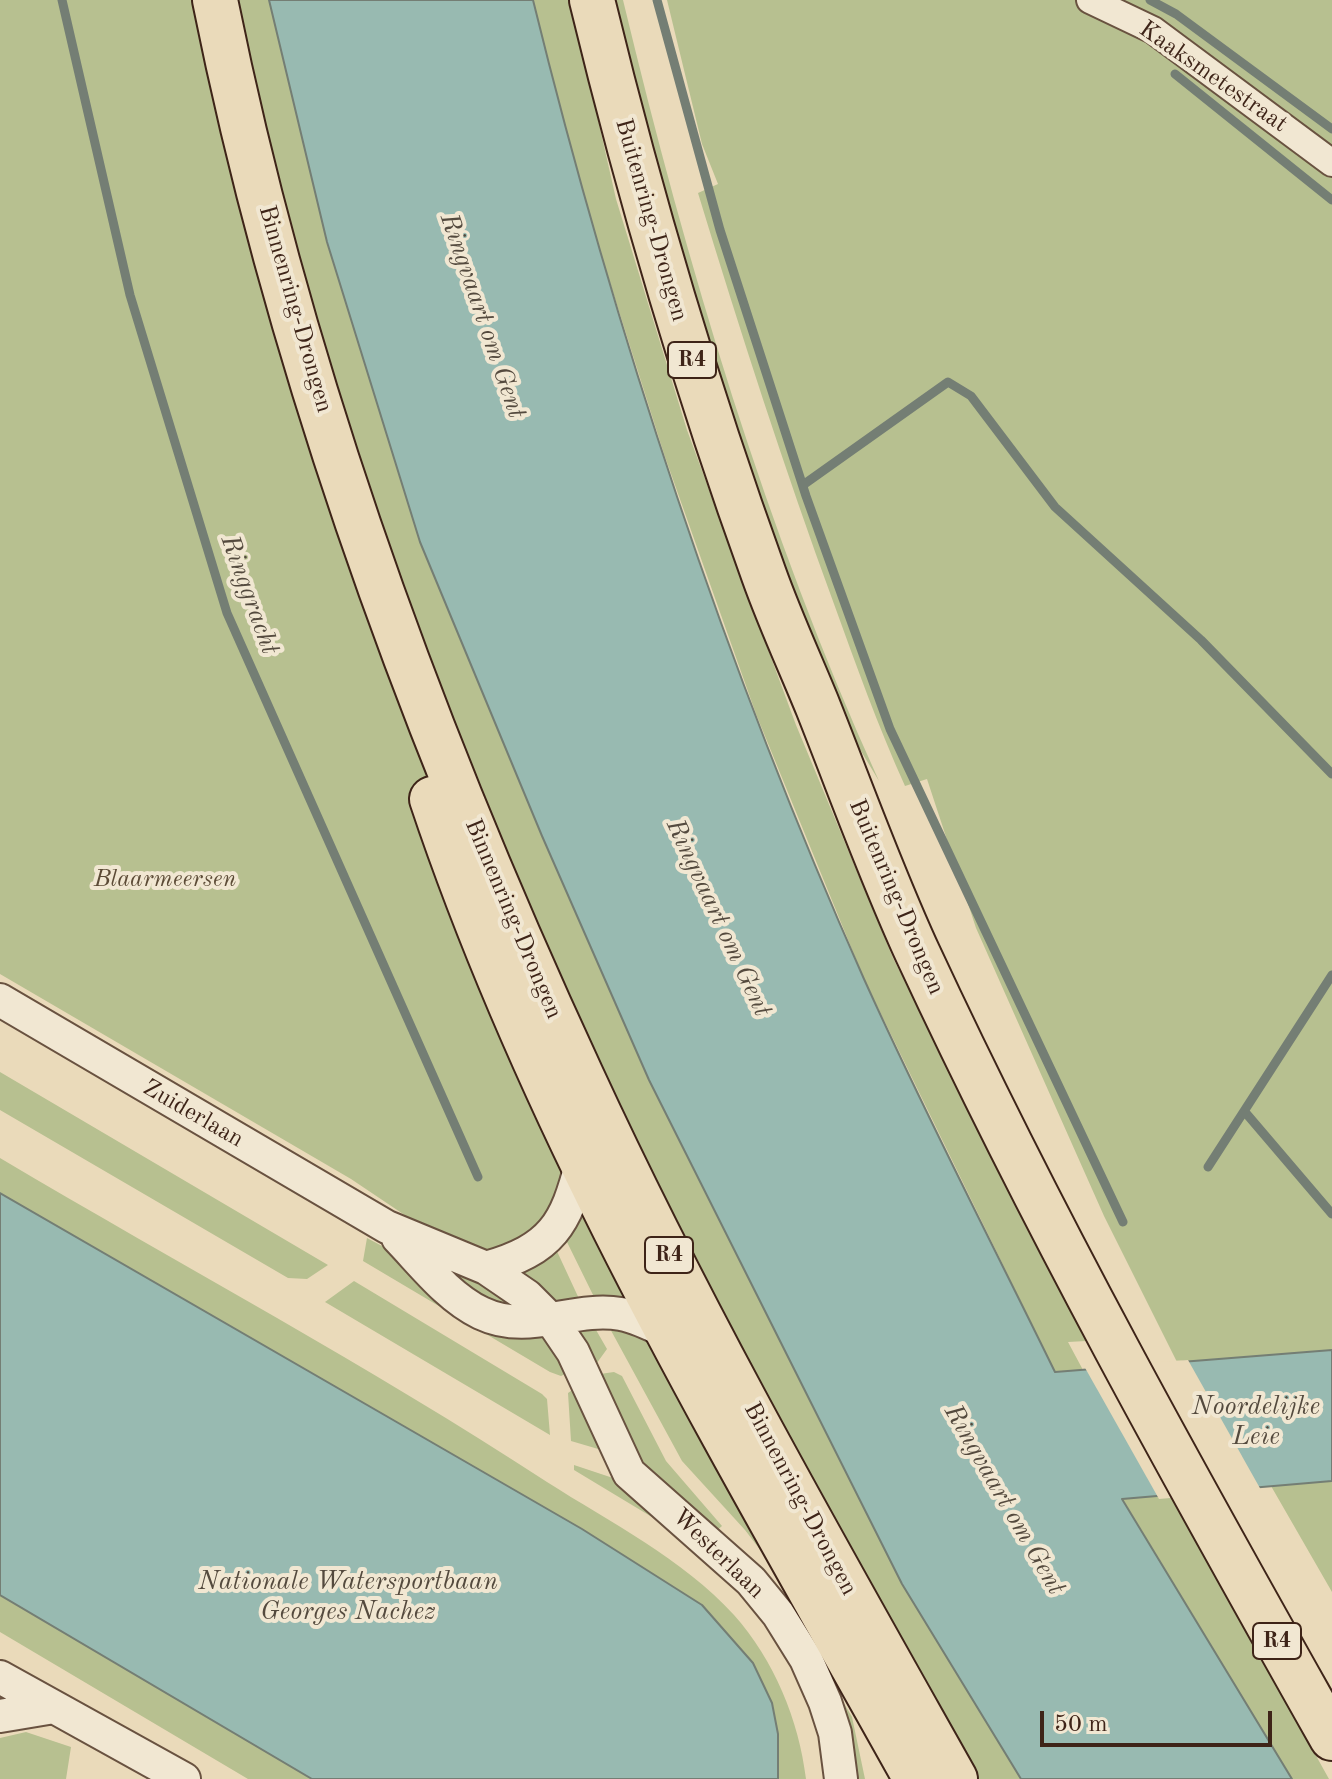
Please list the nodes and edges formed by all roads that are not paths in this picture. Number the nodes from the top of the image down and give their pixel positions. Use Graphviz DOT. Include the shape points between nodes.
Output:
graph roads {
  1 [pos="215,0"];
  2 [pos="592,0"];
  3 [pos="1090,0"];
  4 [pos="1332,163"];
  5 [pos="428,710"];
  6 [pos="0,1000"];
  7 [pos="582,1161"];
  8 [pos="387,1227"];
  9 [pos="486,1268"];
  10 [pos="552,1321"];
  11 [pos="667,1332"];
  12 [pos="629,1473"];
  13 [pos="1223,1545"];
  14 [pos="0,1677"];
  15 [pos="1332,1680"];
  16 [pos="60,1710"];
  17 [pos="0,1716"];
  18 [pos="1332,1738"];
  19 [pos="184,1779"];
  20 [pos="841,1779"];
  21 [pos="916,1779"];
  22 [pos="955,1779"];
  1 -- 5 [label="highway, Binnenring-Drongen / R4" via="277,255 314,380"];
  2 -- 13 [label="highway, Buitenring-Drongen / R4" via="632,163 719,449 766,581 917,952 1012,1149"];
  3 -- 4 [label="street, Kaaksmetestraat" via="1153,30"];
  5 -- 7 [label="highway" via="414,746 460,883 501,989"];
  5 -- 22 [label="highway, Binnenring-Drongen / R4" via="486,860 657,1232"];
  6 -- 8 [label="street, Zuiderlaan"];
  7 -- 9 [label="street" via="571,1206 555,1232 536,1248"];
  7 -- 11 [label="highway"];
  8 -- 9 [label="street, Zuiderlaan"];
  8 -- 10 [label="street, Zuiderlaan" via="459,1300 482,1314 506,1322"];
  9 -- 10 [label="street, Zuiderlaan"];
  10 -- 11 [label="street, Zuiderlaan" via="621,1314"];
  10 -- 12 [label="street, Zuiderlaan" via="579,1363"];
  11 -- 21 [label="highway"];
  12 -- 20 [label="street, Westerlaan" via="751,1581 778,1614 825,1702"];
  13 -- 15 [label="highway" via="1270,1574"];
  13 -- 18 [label="highway, Buitenring-Drongen / R4"];
  14 -- 16 [label="street"];
  16 -- 17 [label="street"];
  16 -- 19 [label="street"];
}
